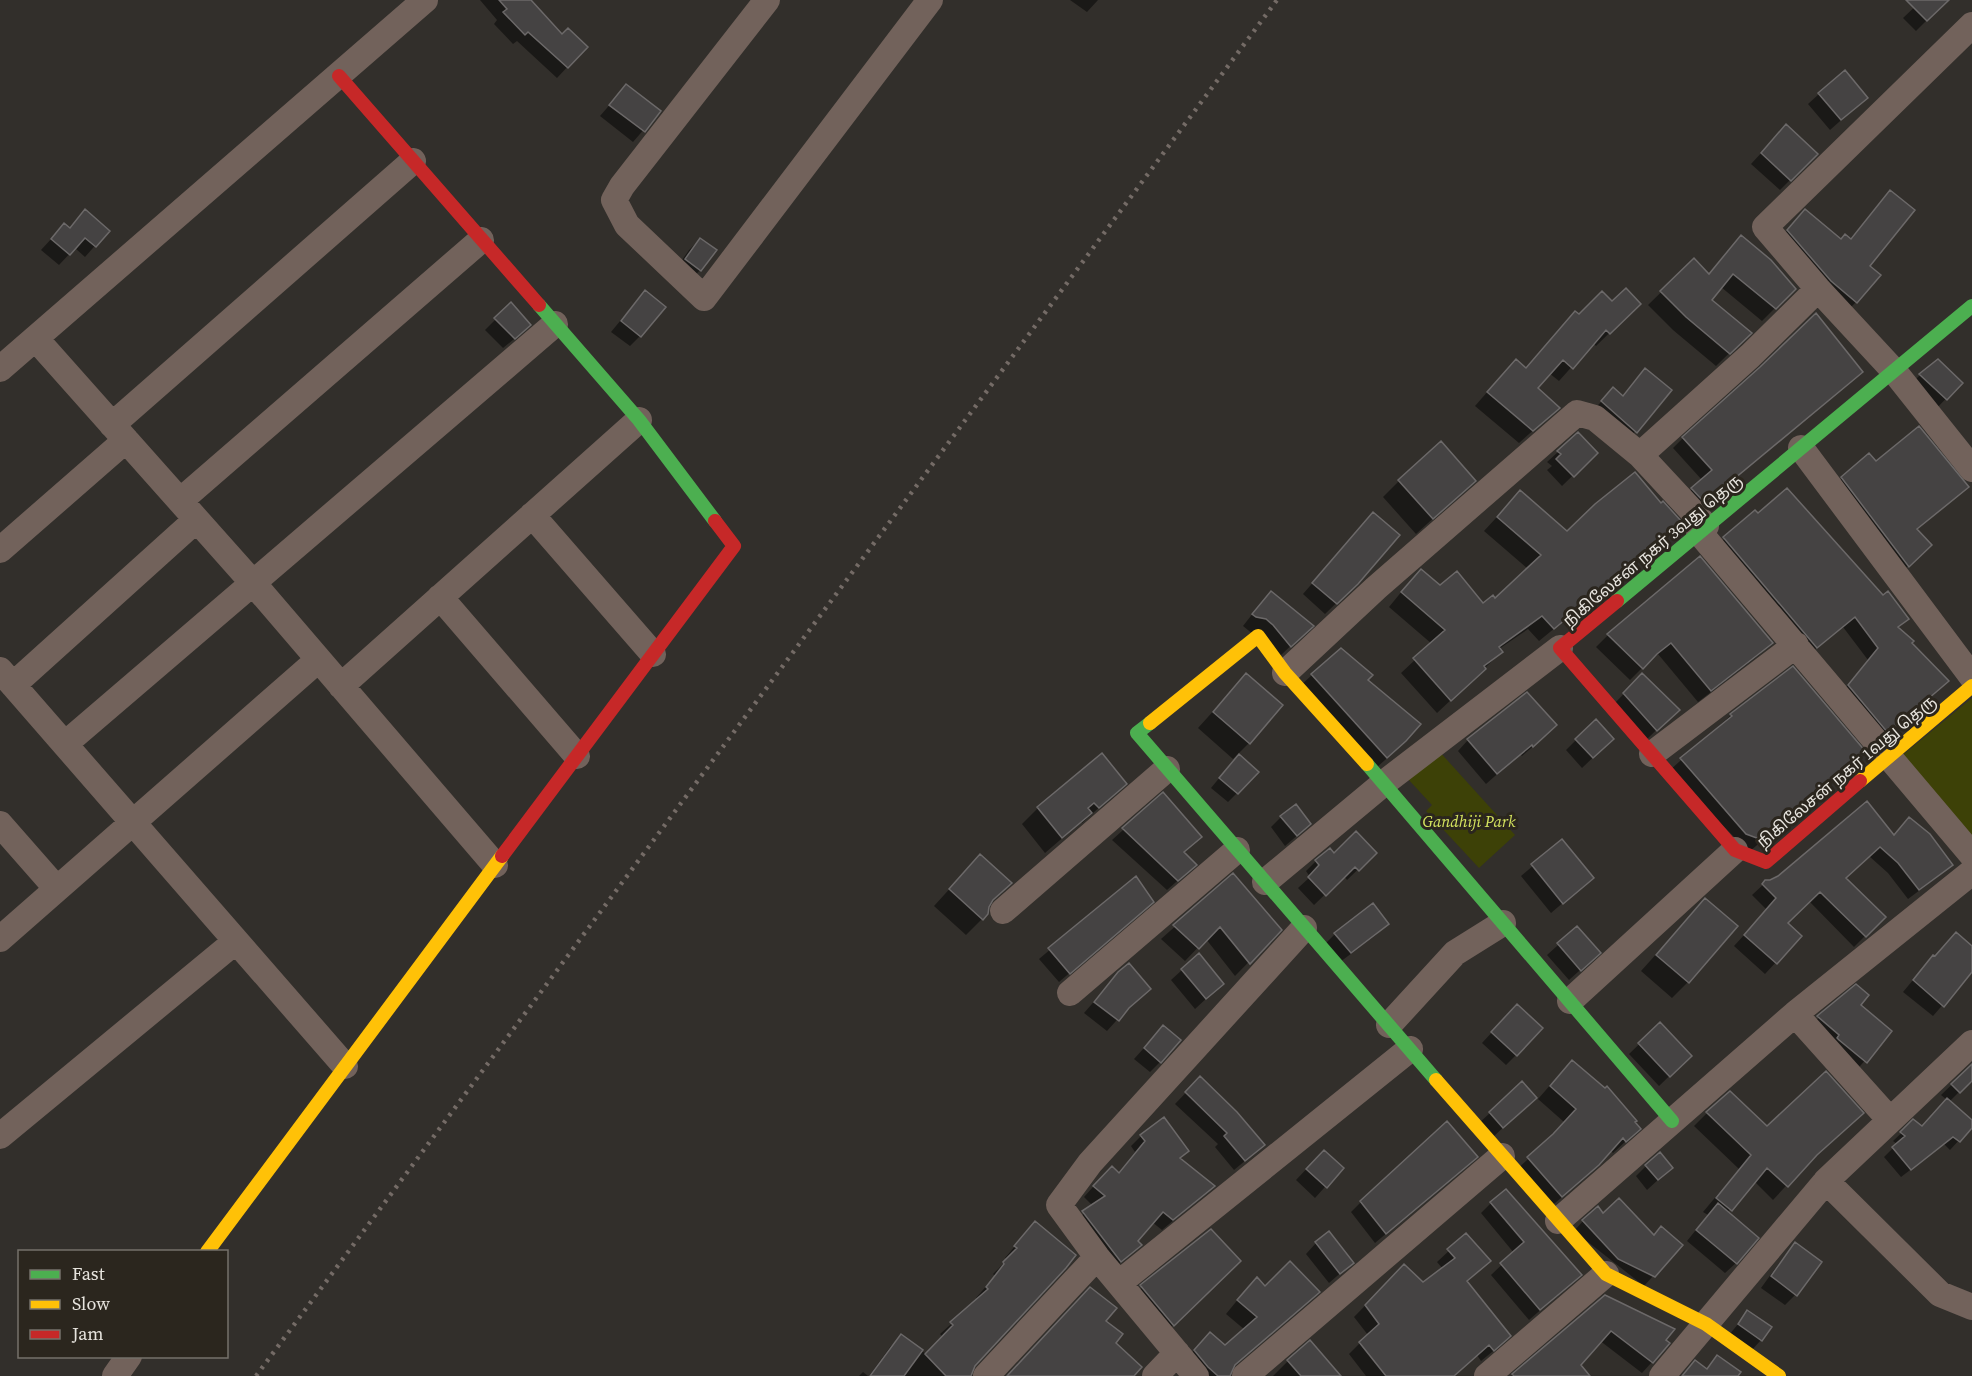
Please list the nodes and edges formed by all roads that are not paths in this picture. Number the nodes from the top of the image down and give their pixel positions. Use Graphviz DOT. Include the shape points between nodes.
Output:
graph roads {
  1 [pos="425,0"];
  2 [pos="767,0"];
  3 [pos="930,0"];
  4 [pos="1972,25"];
  5 [pos="339,76"];
  6 [pos="413,161"];
  7 [pos="481,240"];
  8 [pos="1818,289"];
  9 [pos="1972,306"];
  10 [pos="555,324"];
  11 [pos="36,339"];
  12 [pos="0,369"];
  13 [pos="1894,371"];
  14 [pos="639,420"];
  15 [pos="119,433"];
  16 [pos="1801,448"];
  17 [pos="1640,456"];
  18 [pos="1972,469"];
  19 [pos="188,511"];
  20 [pos="532,515"];
  21 [pos="1703,529"];
  22 [pos="0,550"];
  23 [pos="253,583"];
  24 [pos="440,597"];
  25 [pos="1796,645"];
  26 [pos="1560,648"];
  27 [pos="653,654"];
  28 [pos="318,660"];
  29 [pos="1286,673"];
  30 [pos="7,677"];
  31 [pos="1972,677"];
  32 [pos="341,686"];
  33 [pos="1972,686"];
  34 [pos="65,744"];
  35 [pos="1652,754"];
  36 [pos="577,756"];
  37 [pos="1890,757"];
  38 [pos="1167,769"];
  39 [pos="1384,783"];
  40 [pos="134,823"];
  41 [pos="0,824"];
  42 [pos="1237,850"];
  43 [pos="1735,850"];
  44 [pos="1972,855"];
  45 [pos="495,865"];
  46 [pos="1972,872"];
  47 [pos="1265,882"];
  48 [pos="57,889"];
  49 [pos="1003,911"];
  50 [pos="1503,923"];
  51 [pos="1304,928"];
  52 [pos="0,939"];
  53 [pos="236,941"];
  54 [pos="1070,993"];
  55 [pos="1570,1001"];
  56 [pos="1795,1014"];
  57 [pos="1389,1025"];
  58 [pos="1972,1043"];
  59 [pos="1410,1049"];
  60 [pos="345,1066"];
  61 [pos="1890,1120"];
  62 [pos="1672,1121"];
  63 [pos="0,1136"];
  64 [pos="1502,1156"];
  65 [pos="1826,1181"];
  66 [pos="1558,1221"];
  67 [pos="208,1250"];
  68 [pos="1097,1257"];
  69 [pos="1606,1274"];
  70 [pos="1119,1283"];
  71 [pos="1972,1307"];
  72 [pos="1706,1324"];
  73 [pos="1177,1353"];
  74 [pos="128,1358"];
  75 [pos="115,1376"];
  76 [pos="986,1376"];
  77 [pos="1155,1376"];
  78 [pos="1196,1376"];
  79 [pos="1245,1376"];
  80 [pos="1487,1376"];
  81 [pos="1662,1376"];
  82 [pos="1779,1376"];
  1 -- 5 [label="street"];
  2 -- 3 [label="street" via="614,200 627,225 704,298"];
  4 -- 8 [label="street" via="1765,227"];
  5 -- 6 [label="street"];
  5 -- 11 [label="street"];
  6 -- 7 [label="street"];
  6 -- 15 [label="street"];
  7 -- 10 [label="street"];
  7 -- 19 [label="street"];
  8 -- 13 [label="street"];
  8 -- 17 [label="street"];
  9 -- 13 [label="street, நிகிலேசன் நகர் 3வது தெரு"];
  10 -- 14 [label="street"];
  10 -- 23 [label="street"];
  11 -- 12 [label="street"];
  11 -- 15 [label="street"];
  13 -- 16 [label="street, நிகிலேசன் நகர் 3வது தெரு"];
  13 -- 18 [label="street"];
  14 -- 20 [label="street"];
  14 -- 27 [label="street" via="734,546"];
  15 -- 19 [label="street"];
  15 -- 22 [label="street"];
  16 -- 21 [label="street, நிகிலேசன் நகர் 3வது தெரு"];
  16 -- 31 [label="street"];
  17 -- 21 [label="street"];
  17 -- 29 [label="street" via="1595,418 1577,413 1376,588"];
  19 -- 23 [label="street"];
  19 -- 30 [label="street"];
  20 -- 24 [label="street"];
  20 -- 27 [label="street"];
  21 -- 25 [label="street"];
  21 -- 26 [label="street, நிகிலேசன் நகர் 3வது தெரு"];
  23 -- 28 [label="street"];
  23 -- 34 [label="street"];
  24 -- 32 [label="street"];
  24 -- 36 [label="street"];
  25 -- 35 [label="street"];
  25 -- 37 [label="street"];
  26 -- 35 [label="street, நிகிலேசன் நகர் 3வது தெரு"];
  26 -- 39 [label="street"];
  27 -- 36 [label="street"];
  28 -- 32 [label="street"];
  28 -- 40 [label="street"];
  29 -- 38 [label="street" via="1258,636 1137,733"];
  29 -- 39 [label="street"];
  30 -- 34 [label="street"];
  32 -- 45 [label="street"];
  33 -- 37 [label="street, நிகிலேசன் நகர் 1வது தெரு"];
  34 -- 40 [label="street"];
  35 -- 43 [label="street, நிகிலேசன் நகர் 3வது தெரு"];
  36 -- 45 [label="street"];
  37 -- 43 [label="street, நிகிலேசன் நகர் 1வது தெரு" via="1766,862"];
  37 -- 44 [label="street"];
  38 -- 42 [label="street"];
  38 -- 49 [label="street"];
  39 -- 47 [label="street"];
  39 -- 50 [label="street"];
  40 -- 48 [label="street"];
  40 -- 53 [label="street"];
  41 -- 48 [label="street"];
  42 -- 47 [label="street"];
  42 -- 54 [label="street"];
  43 -- 55 [label="street"];
  45 -- 60 [label="street"];
  46 -- 56 [label="street"];
  47 -- 51 [label="street"];
  48 -- 52 [label="street"];
  50 -- 55 [label="street"];
  50 -- 57 [label="street" via="1455,953"];
  51 -- 57 [label="street"];
  51 -- 68 [label="street" via="1090,1163 1059,1205"];
  53 -- 60 [label="street"];
  53 -- 63 [label="street"];
  55 -- 62 [label="street"];
  56 -- 61 [label="street"];
  56 -- 62 [label="street"];
  57 -- 59 [label="street"];
  58 -- 61 [label="street"];
  59 -- 64 [label="street"];
  59 -- 70 [label="street"];
  60 -- 67 [label="street"];
  61 -- 65 [label="street"];
  62 -- 66 [label="street"];
  64 -- 66 [label="street"];
  64 -- 79 [label="street"];
  65 -- 71 [label="street" via="1940,1294"];
  65 -- 72 [label="street"];
  66 -- 69 [label="street"];
  68 -- 70 [label="street"];
  68 -- 76 [label="street"];
  69 -- 72 [label="street"];
  69 -- 80 [label="street"];
  70 -- 73 [label="street"];
  72 -- 81 [label="street"];
  72 -- 82 [label="street"];
  73 -- 77 [label="street"];
  73 -- 78 [label="street"];
  74 -- 75 [label="street"];
}
